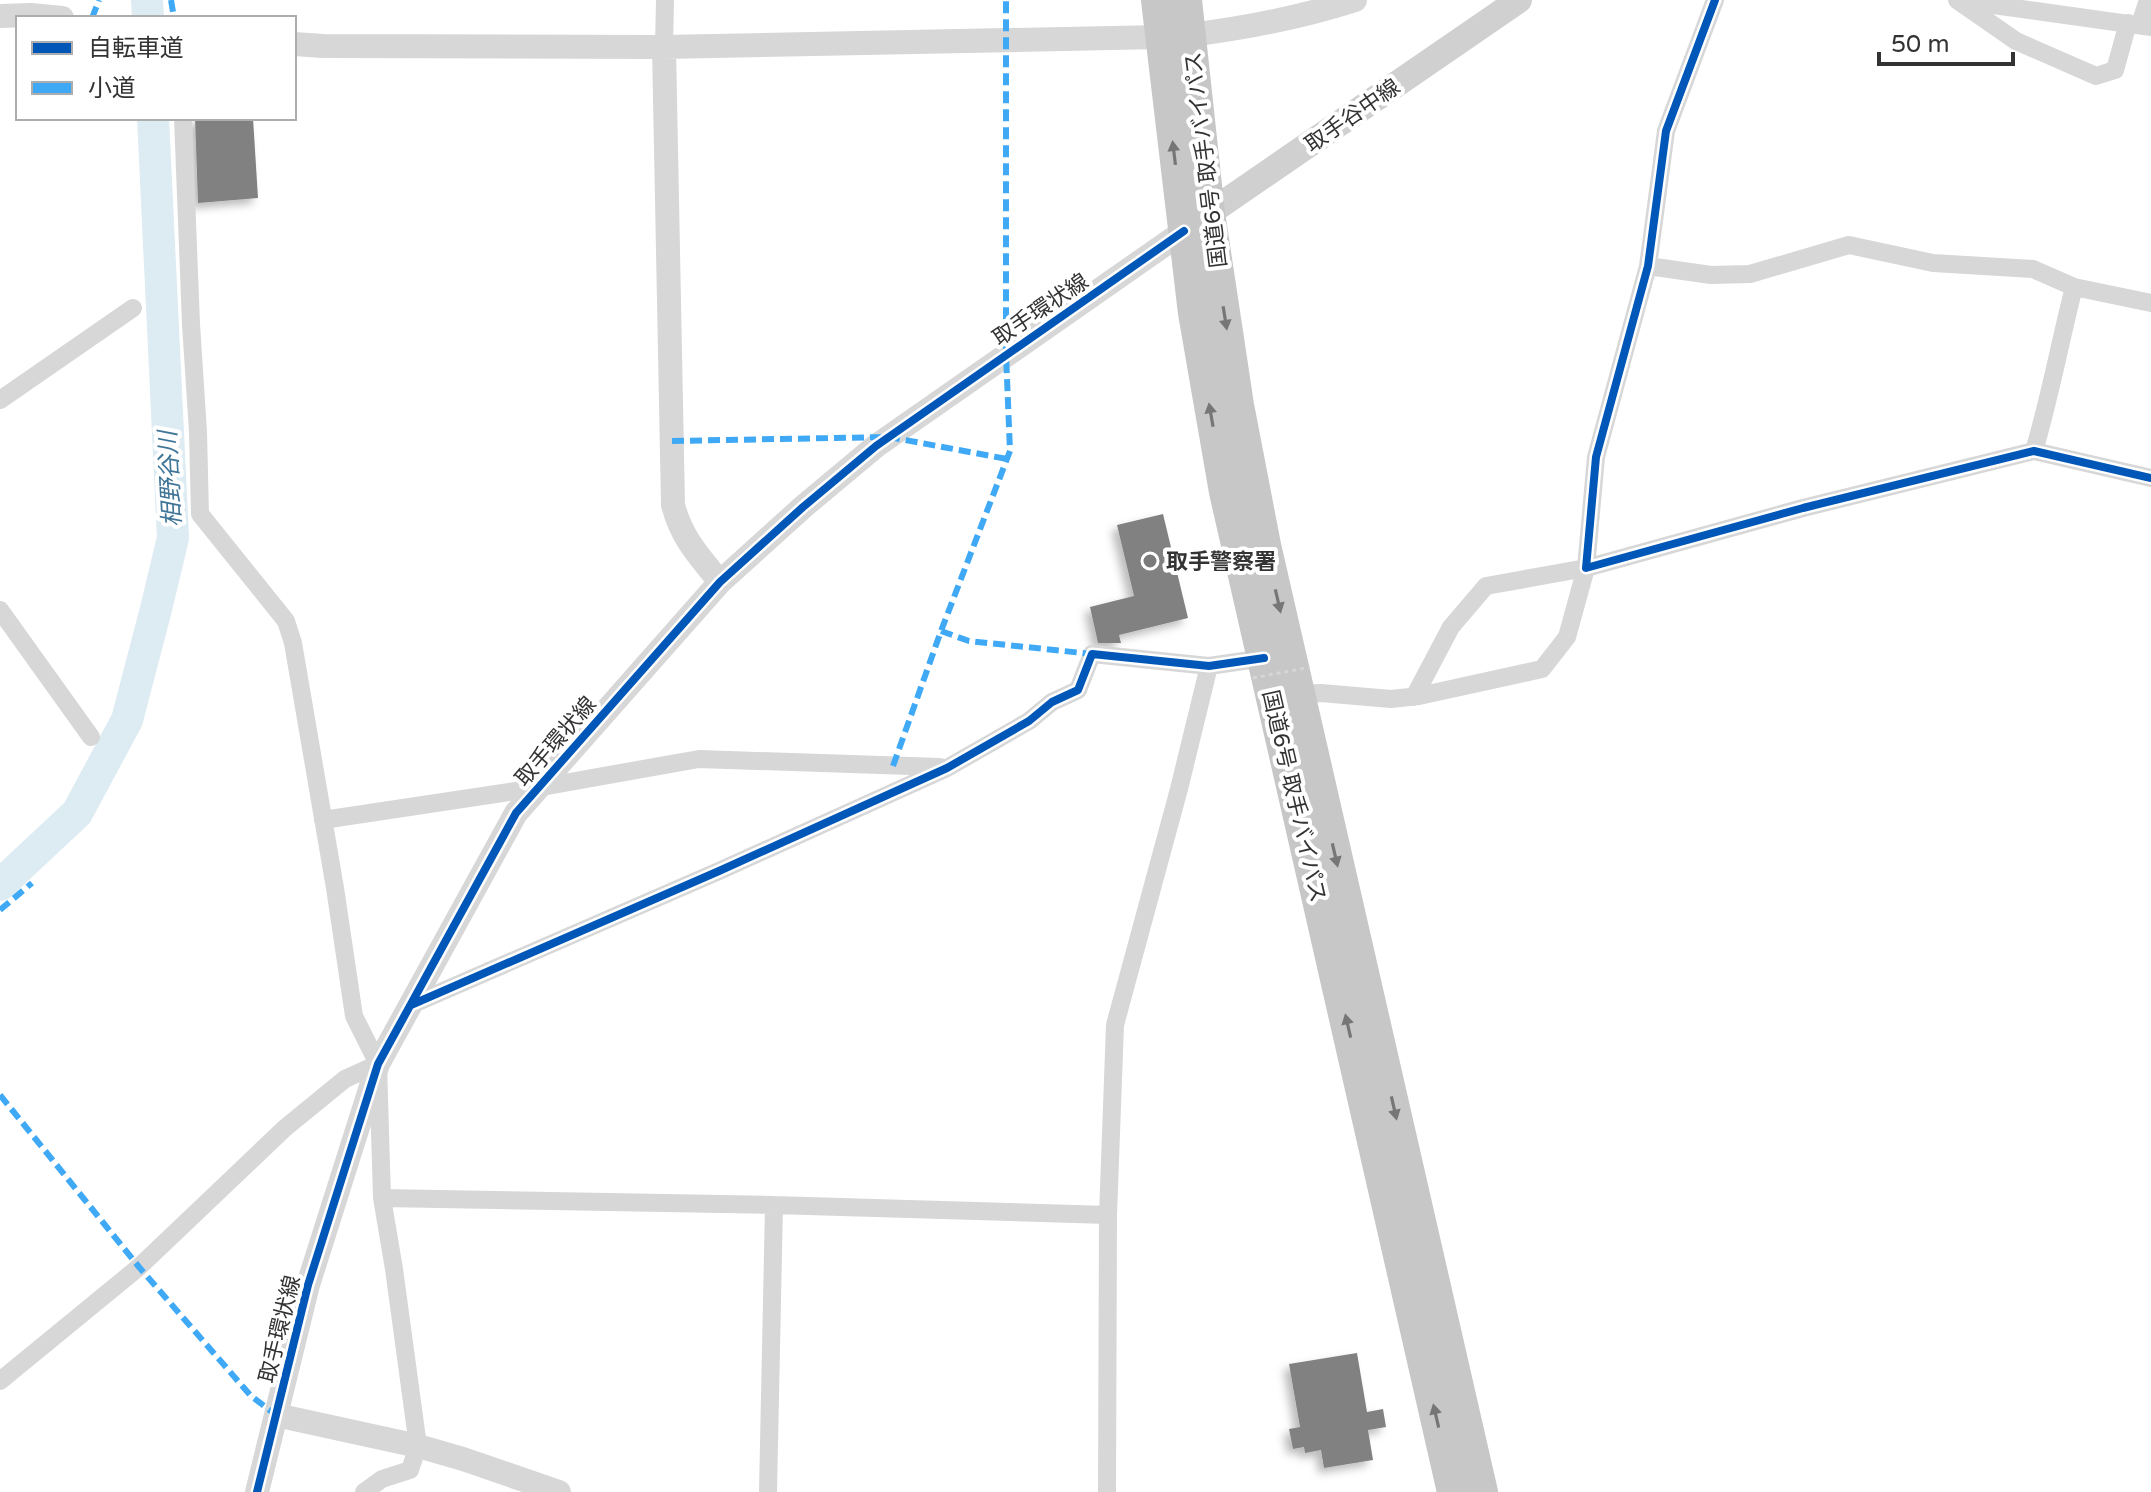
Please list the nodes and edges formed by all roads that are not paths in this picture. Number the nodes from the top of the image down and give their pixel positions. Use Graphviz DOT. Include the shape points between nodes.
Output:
graph roads {
  1 [pos="665,0"];
  2 [pos="1157,0"];
  3 [pos="1186,0"];
  4 [pos="1355,0"];
  5 [pos="1519,0"];
  6 [pos="1715,0"];
  7 [pos="1957,0"];
  8 [pos="2148,0"];
  9 [pos="0,16"];
  10 [pos="41,16"];
  11 [pos="2140,24"];
  12 [pos="1175,36"];
  13 [pos="296,44"];
  14 [pos="664,47"];
  15 [pos="183,120"];
  16 [pos="1196,222"];
  17 [pos="1648,266"];
  18 [pos="2074,287"];
  19 [pos="2151,303"];
  20 [pos="133,308"];
  21 [pos="0,400"];
  22 [pos="2034,451"];
  23 [pos="2151,478"];
  24 [pos="1586,568"];
  25 [pos="720,582"];
  26 [pos="0,610"];
  27 [pos="1209,666"];
  28 [pos="1280,679"];
  29 [pos="1414,697"];
  30 [pos="91,737"];
  31 [pos="947,768"];
  32 [pos="536,788"];
  33 [pos="323,820"];
  34 [pos="411,1005"];
  35 [pos="378,1064"];
  36 [pos="382,1198"];
  37 [pos="774,1205"];
  38 [pos="1108,1215"];
  39 [pos="0,1381"];
  40 [pos="276,1415"];
  41 [pos="418,1446"];
  42 [pos="257,1492"];
  43 [pos="364,1492"];
  44 [pos="559,1492"];
  45 [pos="768,1492"];
  46 [pos="1107,1492"];
  47 [pos="1453,1492"];
  48 [pos="1482,1492"];
  1 -- 14 [label="street"];
  2 -- 12 [label="highway, 国道6号 取手バイパス"];
  3 -- 12 [label="highway, 国道6号 取手バイパス"];
  4 -- 12 [label="street" via="1246,26"];
  5 -- 16 [label="main road, 取手谷中線"];
  6 -- 17 [label="street" via="1666,131"];
  7 -- 11 [label="street"];
  7 -- 11 [label="street" via="2016,41 2096,76 2115,70"];
  8 -- 11 [label="street"];
  9 -- 10 [label="street"];
  12 -- 14 [label="street"];
  12 -- 16 [label="highway, 国道6号 取手バイパス"];
  13 -- 14 [label="street"];
  14 -- 25 [label="street" via="673,505 678,526"];
  15 -- 33 [label="street" via="200,514 286,621"];
  16 -- 25 [label="street, 取手環状線" via="876,446"];
  16 -- 28 [label="highway, 国道6号 取手バイパス, one-way" via="1265,545"];
  28 -- 16 [label="highway, 国道6号 取手バイパス, one-way" via="1225,492 1194,313"];
  17 -- 18 [label="street" via="1711,275 1750,274 1849,245 1933,263 2033,269"];
  17 -- 24 [label="street" via="1596,457"];
  18 -- 19 [label="street"];
  18 -- 22 [label="street"];
  20 -- 21 [label="street"];
  22 -- 23 [label="street"];
  22 -- 24 [label="street"];
  24 -- 29 [label="street" via="1486,586 1451,627"];
  24 -- 29 [label="street" via="1567,637 1542,669"];
  25 -- 32 [label="street, 取手環状線"];
  26 -- 30 [label="street"];
  27 -- 28 [label="street"];
  27 -- 31 [label="street" via="1092,654 1078,690"];
  27 -- 38 [label="street" via="1115,1025"];
  28 -- 29 [label="street" via="1391,699"];
  47 -- 28 [label="highway, 国道6号 取手バイパス, one-way"];
  28 -- 48 [label="highway, 国道6号 取手バイパス, one-way"];
  31 -- 32 [label="street" via="699,759"];
  31 -- 34 [label="street"];
  32 -- 33 [label="street"];
  32 -- 34 [label="street, 取手環状線" via="516,813"];
  33 -- 35 [label="street" via="354,1016"];
  34 -- 35 [label="street, 取手環状線"];
  35 -- 36 [label="street"];
  35 -- 39 [label="street" via="345,1079 285,1128 139,1267"];
  35 -- 40 [label="street, 取手環状線" via="308,1285"];
  36 -- 37 [label="street"];
  36 -- 41 [label="street"];
  37 -- 38 [label="street"];
  37 -- 45 [label="street"];
  38 -- 46 [label="street"];
  40 -- 41 [label="street"];
  40 -- 42 [label="street, 取手環状線"];
  41 -- 43 [label="street" via="410,1470"];
  41 -- 44 [label="street"];
}
